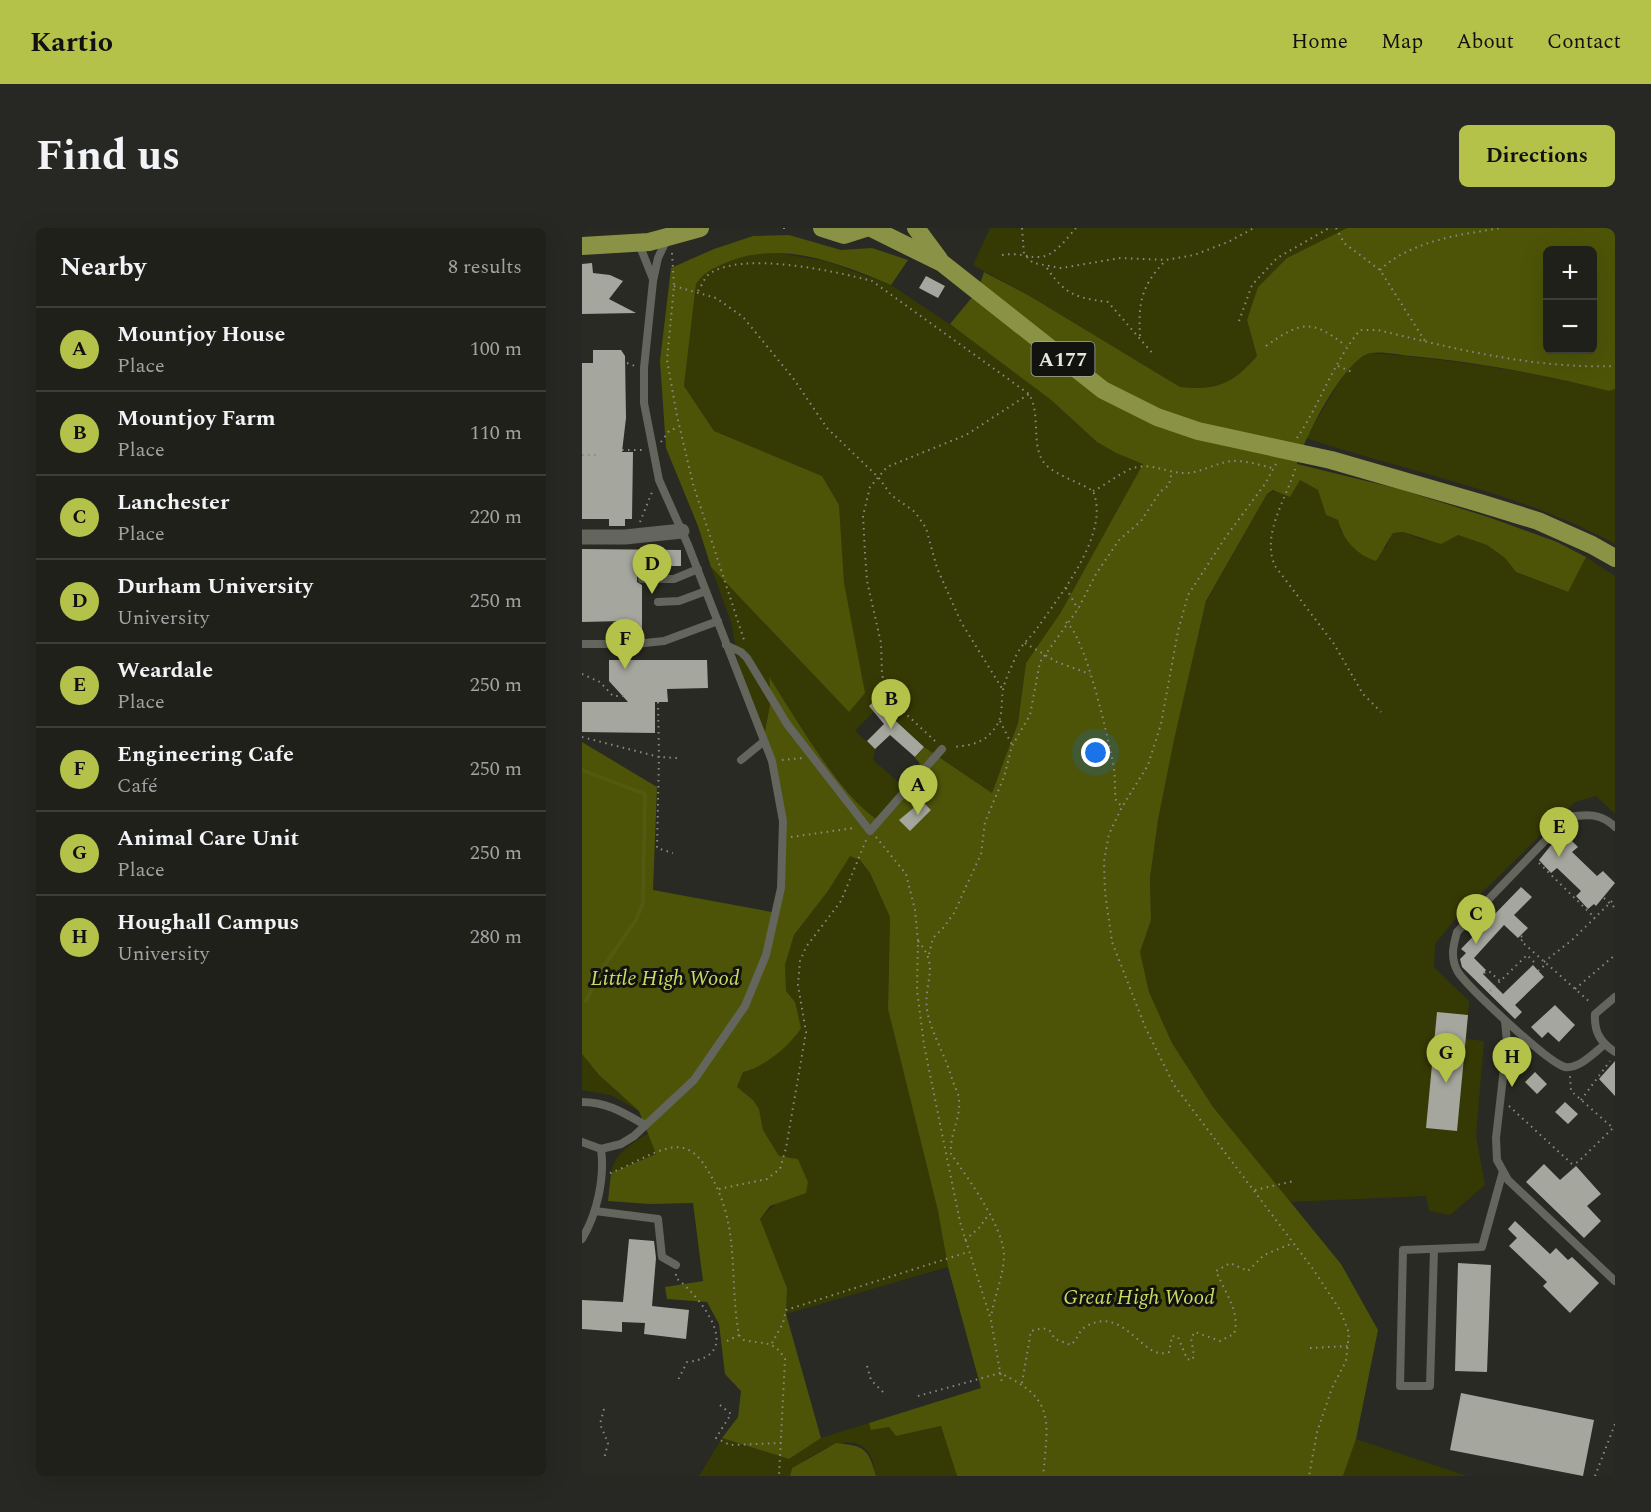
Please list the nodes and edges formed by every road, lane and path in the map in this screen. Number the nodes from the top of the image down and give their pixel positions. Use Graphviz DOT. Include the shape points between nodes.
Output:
graph roads {
  1 [pos="700,228"];
  2 [pos="822,228"];
  3 [pos="916,228"];
  4 [pos="1022,228"];
  5 [pos="1076,228"];
  6 [pos="1254,228"];
  7 [pos="1329,228"];
  8 [pos="1336,228"];
  9 [pos="1478,228"];
  10 [pos="1501,228"];
  11 [pos="877,229"];
  12 [pos="1474,232"];
  13 [pos="668,238"];
  14 [pos="639,244"];
  15 [pos="582,246"];
  16 [pos="1024,254"];
  17 [pos="1002,255"];
  18 [pos="1166,260"];
  19 [pos="942,263"];
  20 [pos="1046,267"];
  21 [pos="1380,270"];
  22 [pos="653,281"];
  23 [pos="674,286"];
  24 [pos="698,291"];
  25 [pos="1239,321"];
  26 [pos="1141,338"];
  27 [pos="1425,341"];
  28 [pos="1266,346"];
  29 [pos="1346,346"];
  30 [pos="1154,355"];
  31 [pos="627,363"];
  32 [pos="1338,366"];
  33 [pos="1615,366"];
  34 [pos="638,368"];
  35 [pos="1352,372"];
  36 [pos="1029,394"];
  37 [pos="679,426"];
  38 [pos="1305,442"];
  39 [pos="652,443"];
  40 [pos="622,450"];
  41 [pos="633,450"];
  42 [pos="596,454"];
  43 [pos="582,455"];
  44 [pos="1278,459"];
  45 [pos="1297,464"];
  46 [pos="1274,469"];
  47 [pos="1172,471"];
  48 [pos="879,478"];
  49 [pos="659,480"];
  50 [pos="1093,491"];
  51 [pos="682,531"];
  52 [pos="582,537"];
  53 [pos="626,537"];
  54 [pos="1615,558"];
  55 [pos="698,569"];
  56 [pos="642,579"];
  57 [pos="1065,588"];
  58 [pos="706,591"];
  59 [pos="658,602"];
  60 [pos="1078,609"];
  61 [pos="718,621"];
  62 [pos="1066,622"];
  63 [pos="1024,643"];
  64 [pos="582,644"];
  65 [pos="726,645"];
  66 [pos="1044,654"];
  67 [pos="747,658"];
  68 [pos="582,674"];
  69 [pos="1090,674"];
  70 [pos="1003,690"];
  71 [pos="625,696"];
  72 [pos="658,702"];
  73 [pos="1381,712"];
  74 [pos="1000,721"];
  75 [pos="582,737"];
  76 [pos="763,742"];
  77 [pos="1012,746"];
  78 [pos="942,748"];
  79 [pos="810,753"];
  80 [pos="659,757"];
  81 [pos="678,758"];
  82 [pos="741,760"];
  83 [pos="772,761"];
  84 [pos="1122,807"];
  85 [pos="1615,827"];
  86 [pos="868,828"];
  87 [pos="783,837"];
  88 [pos="673,853"];
  89 [pos="1530,855"];
  90 [pos="1604,898"];
  91 [pos="1615,898"];
  92 [pos="1610,903"];
  93 [pos="1615,908"];
  94 [pos="1594,918"];
  95 [pos="1521,936"];
  96 [pos="918,941"];
  97 [pos="1531,950"];
  98 [pos="929,954"];
  99 [pos="1527,956"];
  100 [pos="1615,956"];
  101 [pos="1545,963"];
  102 [pos="1537,965"];
  103 [pos="1538,971"];
  104 [pos="1484,973"];
  105 [pos="1500,981"];
  106 [pos="1575,989"];
  107 [pos="1484,997"];
  108 [pos="1615,997"];
  109 [pos="1599,1010"];
  110 [pos="1505,1021"];
  111 [pos="1604,1045"];
  112 [pos="1615,1053"];
  113 [pos="1570,1067"];
  114 [pos="1501,1098"];
  115 [pos="1581,1100"];
  116 [pos="582,1102"];
  117 [pos="645,1125"];
  118 [pos="582,1142"];
  119 [pos="601,1149"];
  120 [pos="946,1153"];
  121 [pos="951,1154"];
  122 [pos="1503,1171"];
  123 [pos="601,1178"];
  124 [pos="1294,1180"];
  125 [pos="719,1189"];
  126 [pos="1255,1190"];
  127 [pos="595,1211"];
  128 [pos="988,1214"];
  129 [pos="582,1239"];
  130 [pos="965,1240"];
  131 [pos="1293,1243"];
  132 [pos="1434,1249"];
  133 [pos="968,1251"];
  134 [pos="676,1265"];
  135 [pos="1615,1281"];
  136 [pos="991,1320"];
  137 [pos="739,1335"];
  138 [pos="727,1341"];
  139 [pos="771,1343"];
  140 [pos="1350,1346"];
  141 [pos="1310,1348"];
  142 [pos="867,1366"];
  143 [pos="1000,1373"];
  144 [pos="678,1380"];
  145 [pos="1002,1383"];
  146 [pos="1022,1383"];
  147 [pos="885,1394"];
  148 [pos="918,1396"];
  149 [pos="720,1405"];
  150 [pos="604,1409"];
  151 [pos="1615,1424"];
  152 [pos="781,1443"];
  153 [pos="604,1459"];
  154 [pos="779,1476"];
  155 [pos="1043,1476"];
  156 [pos="1309,1476"];
  157 [pos="1595,1476"];
  1 -- 13 [label="main road"];
  2 -- 11 [label="main road" via="844,235"];
  3 -- 19 [label="main road, A177"];
  4 -- 16 [label="path"];
  5 -- 16 [label="path" via="1053,252 1040,257"];
  6 -- 18 [label="path" via="1194,255"];
  7 -- 25 [label="path" via="1277,258 1252,285"];
  8 -- 21 [label="path" via="1344,243"];
  9 -- 12 [label="path"];
  10 -- 12 [label="path"];
  11 -- 19 [label="main road, A177"];
  12 -- 21 [label="path" via="1411,250"];
  13 -- 14 [label="main road"];
  13 -- 22 [label="lane"];
  13 -- 23 [label="path"];
  14 -- 15 [label="main road"];
  14 -- 22 [label="lane"];
  16 -- 17 [label="path"];
  16 -- 20 [label="path" via="1033,263"];
  18 -- 20 [label="path" via="1120,258"];
  18 -- 26 [label="path" via="1152,274 1141,297"];
  19 -- 54 [label="main road, A177" via="1103,390 1156,417 1198,431 1346,464 1483,504 1546,525"];
  20 -- 26 [label="path" via="1057,283 1076,298 1108,302"];
  21 -- 27 [label="path"];
  22 -- 39 [label="lane" via="643,387"];
  23 -- 24 [label="path"];
  23 -- 37 [label="path" via="667,360"];
  24 -- 36 [label="path" via="707,276 729,267 760,262 872,281"];
  24 -- 48 [label="path" via="743,317 793,378 827,428"];
  26 -- 30 [label="path"];
  27 -- 29 [label="path" via="1378,330 1360,330"];
  27 -- 33 [label="path" via="1526,360"];
  28 -- 29 [label="path" via="1298,327 1312,327 1326,330"];
  29 -- 32 [label="path"];
  31 -- 34 [label="path"];
  32 -- 35 [label="path"];
  32 -- 38 [label="path" via="1296,440"];
  36 -- 48 [label="path" via="966,435 887,467"];
  36 -- 50 [label="path" via="1040,455 1046,465"];
  37 -- 39 [label="path" via="669,431 662,442"];
  37 -- 67 [label="path" via="693,484 744,636"];
  39 -- 49 [label="lane"];
  40 -- 41 [label="path"];
  42 -- 43 [label="path"];
  44 -- 46 [label="path"];
  45 -- 73 [label="path" via="1274,525 1269,552 1275,566 1334,644 1363,694"];
  46 -- 47 [label="path" via="1233,461 1195,472"];
  46 -- 84 [label="path" via="1188,595 1161,724 1148,765"];
  47 -- 50 [label="path" via="1161,466 1130,469"];
  47 -- 60 [label="path" via="1169,485 1141,521 1119,540"];
  48 -- 70 [label="path" via="926,528 937,568 961,622"];
  48 -- 78 [label="path" via="870,487 862,516 867,581 880,643 882,675 890,699"];
  49 -- 51 [label="lane"];
  49 -- 53 [label="path" via="642,520"];
  50 -- 57 [label="path" via="1098,507 1088,550"];
  51 -- 53 [label="street"];
  51 -- 55 [label="lane"];
  52 -- 53 [label="street"];
  55 -- 56 [label="lane" via="674,579"];
  55 -- 58 [label="lane"];
  57 -- 60 [label="path"];
  57 -- 63 [label="path"];
  58 -- 59 [label="lane" via="679,602"];
  58 -- 61 [label="lane"];
  60 -- 62 [label="path"];
  61 -- 64 [label="lane" via="664,641"];
  61 -- 65 [label="lane"];
  62 -- 66 [label="path"];
  62 -- 69 [label="path" via="1078,638"];
  63 -- 66 [label="path"];
  63 -- 70 [label="path"];
  65 -- 67 [label="lane"];
  65 -- 76 [label="lane"];
  66 -- 69 [label="path"];
  66 -- 77 [label="path" via="1030,715"];
  67 -- 79 [label="lane" via="771,700"];
  68 -- 71 [label="path" via="600,682 613,696"];
  69 -- 84 [label="path" via="1107,731 1116,801"];
  70 -- 74 [label="path"];
  72 -- 80 [label="path"];
  74 -- 77 [label="path"];
  74 -- 78 [label="path" via="989,735 975,743"];
  75 -- 80 [label="path"];
  76 -- 82 [label="lane"];
  76 -- 83 [label="lane"];
  77 -- 98 [label="path" via="985,822 981,854 954,913 933,938"];
  78 -- 86 [label="lane"];
  79 -- 83 [label="path" via="794,760"];
  79 -- 86 [label="lane"];
  80 -- 81 [label="path"];
  80 -- 88 [label="path" via="657,848"];
  83 -- 87 [label="lane"];
  84 -- 126 [label="path" via="1109,834 1104,861 1112,942 1146,1029 1174,1085"];
  85 -- 89 [label="lane" via="1590,813 1568,817"];
  86 -- 87 [label="path"];
  86 -- 96 [label="path" via="906,874"];
  86 -- 125 [label="path" via="841,901 800,961 798,985 806,1032 780,1169 767,1179"];
  87 -- 117 [label="lane" via="777,913 766,955 745,1006 694,1080"];
  89 -- 94 [label="path"];
  89 -- 107 [label="lane" via="1457,932 1451,953 1458,972"];
  90 -- 92 [label="path"];
  91 -- 92 [label="path"];
  92 -- 93 [label="path"];
  92 -- 94 [label="path"];
  94 -- 101 [label="path"];
  95 -- 97 [label="path"];
  96 -- 98 [label="path"];
  96 -- 120 [label="path" via="919,1014"];
  97 -- 99 [label="path"];
  97 -- 101 [label="path"];
  98 -- 121 [label="path" via="931,970 925,998 928,1017 950,1066 959,1098"];
  99 -- 102 [label="path"];
  99 -- 105 [label="path"];
  100 -- 106 [label="path"];
  101 -- 103 [label="path"];
  101 -- 106 [label="path"];
  104 -- 105 [label="path" via="1489,971"];
  105 -- 107 [label="path"];
  106 -- 109 [label="path"];
  107 -- 110 [label="lane"];
  108 -- 109 [label="lane"];
  109 -- 111 [label="lane" via="1594,1022"];
  110 -- 113 [label="lane" via="1553,1062"];
  110 -- 114 [label="lane" via="1507,1042"];
  111 -- 112 [label="lane"];
  111 -- 113 [label="lane"];
  112 -- 115 [label="path"];
  113 -- 115 [label="path" via="1571,1090"];
  114 -- 115 [label="path" via="1572,1164 1613,1128"];
  114 -- 122 [label="lane" via="1496,1149"];
  116 -- 117 [label="lane" via="615,1108"];
  117 -- 119 [label="lane" via="621,1144"];
  118 -- 119 [label="lane"];
  119 -- 123 [label="lane"];
  120 -- 121 [label="path"];
  120 -- 130 [label="path"];
  121 -- 128 [label="path"];
  122 -- 132 [label="lane" via="1482,1247"];
  122 -- 135 [label="lane"];
  123 -- 125 [label="path" via="671,1148 685,1149 698,1155"];
  123 -- 127 [label="lane"];
  124 -- 126 [label="path"];
  125 -- 137 [label="path" via="733,1241"];
  126 -- 131 [label="path"];
  127 -- 129 [label="lane"];
  127 -- 134 [label="lane" via="658,1219 662,1257"];
  128 -- 130 [label="path"];
  128 -- 136 [label="path" via="1003,1241 1004,1259"];
  130 -- 133 [label="path"];
  131 -- 140 [label="path" via="1340,1310"];
  131 -- 146 [label="path" via="1264,1255 1248,1270 1230,1263 1216,1270 1230,1299 1234,1334 1220,1341 1195,1332 1191,1338 1192,1360 1187,1359 1178,1337 1172,1336 1169,1352 1162,1354 1118,1323 1089,1325 1071,1345 1055,1339 1050,1331 1036,1329 1031,1331 1027,1345"];
  132 -- 132 [label="lane" via="1403,1250 1400,1386 1430,1386"];
  133 -- 136 [label="path"];
  133 -- 139 [label="path" via="786,1310"];
  134 -- 144 [label="path" via="676,1278 691,1289 710,1314 717,1338 710,1353 687,1362"];
  136 -- 143 [label="path"];
  137 -- 138 [label="path"];
  137 -- 139 [label="path" via="744,1340"];
  139 -- 152 [label="path" via="785,1359"];
  140 -- 141 [label="path"];
  140 -- 156 [label="path" via="1317,1432"];
  142 -- 147 [label="path" via="871,1380"];
  143 -- 145 [label="path"];
  143 -- 146 [label="path"];
  143 -- 148 [label="path"];
  146 -- 155 [label="path" via="1036,1394 1045,1416"];
  149 -- 152 [label="path" via="732,1413 716,1438 730,1445"];
  150 -- 153 [label="path" via="600,1424 608,1443"];
  151 -- 157 [label="path"];
  152 -- 154 [label="path"];
}
